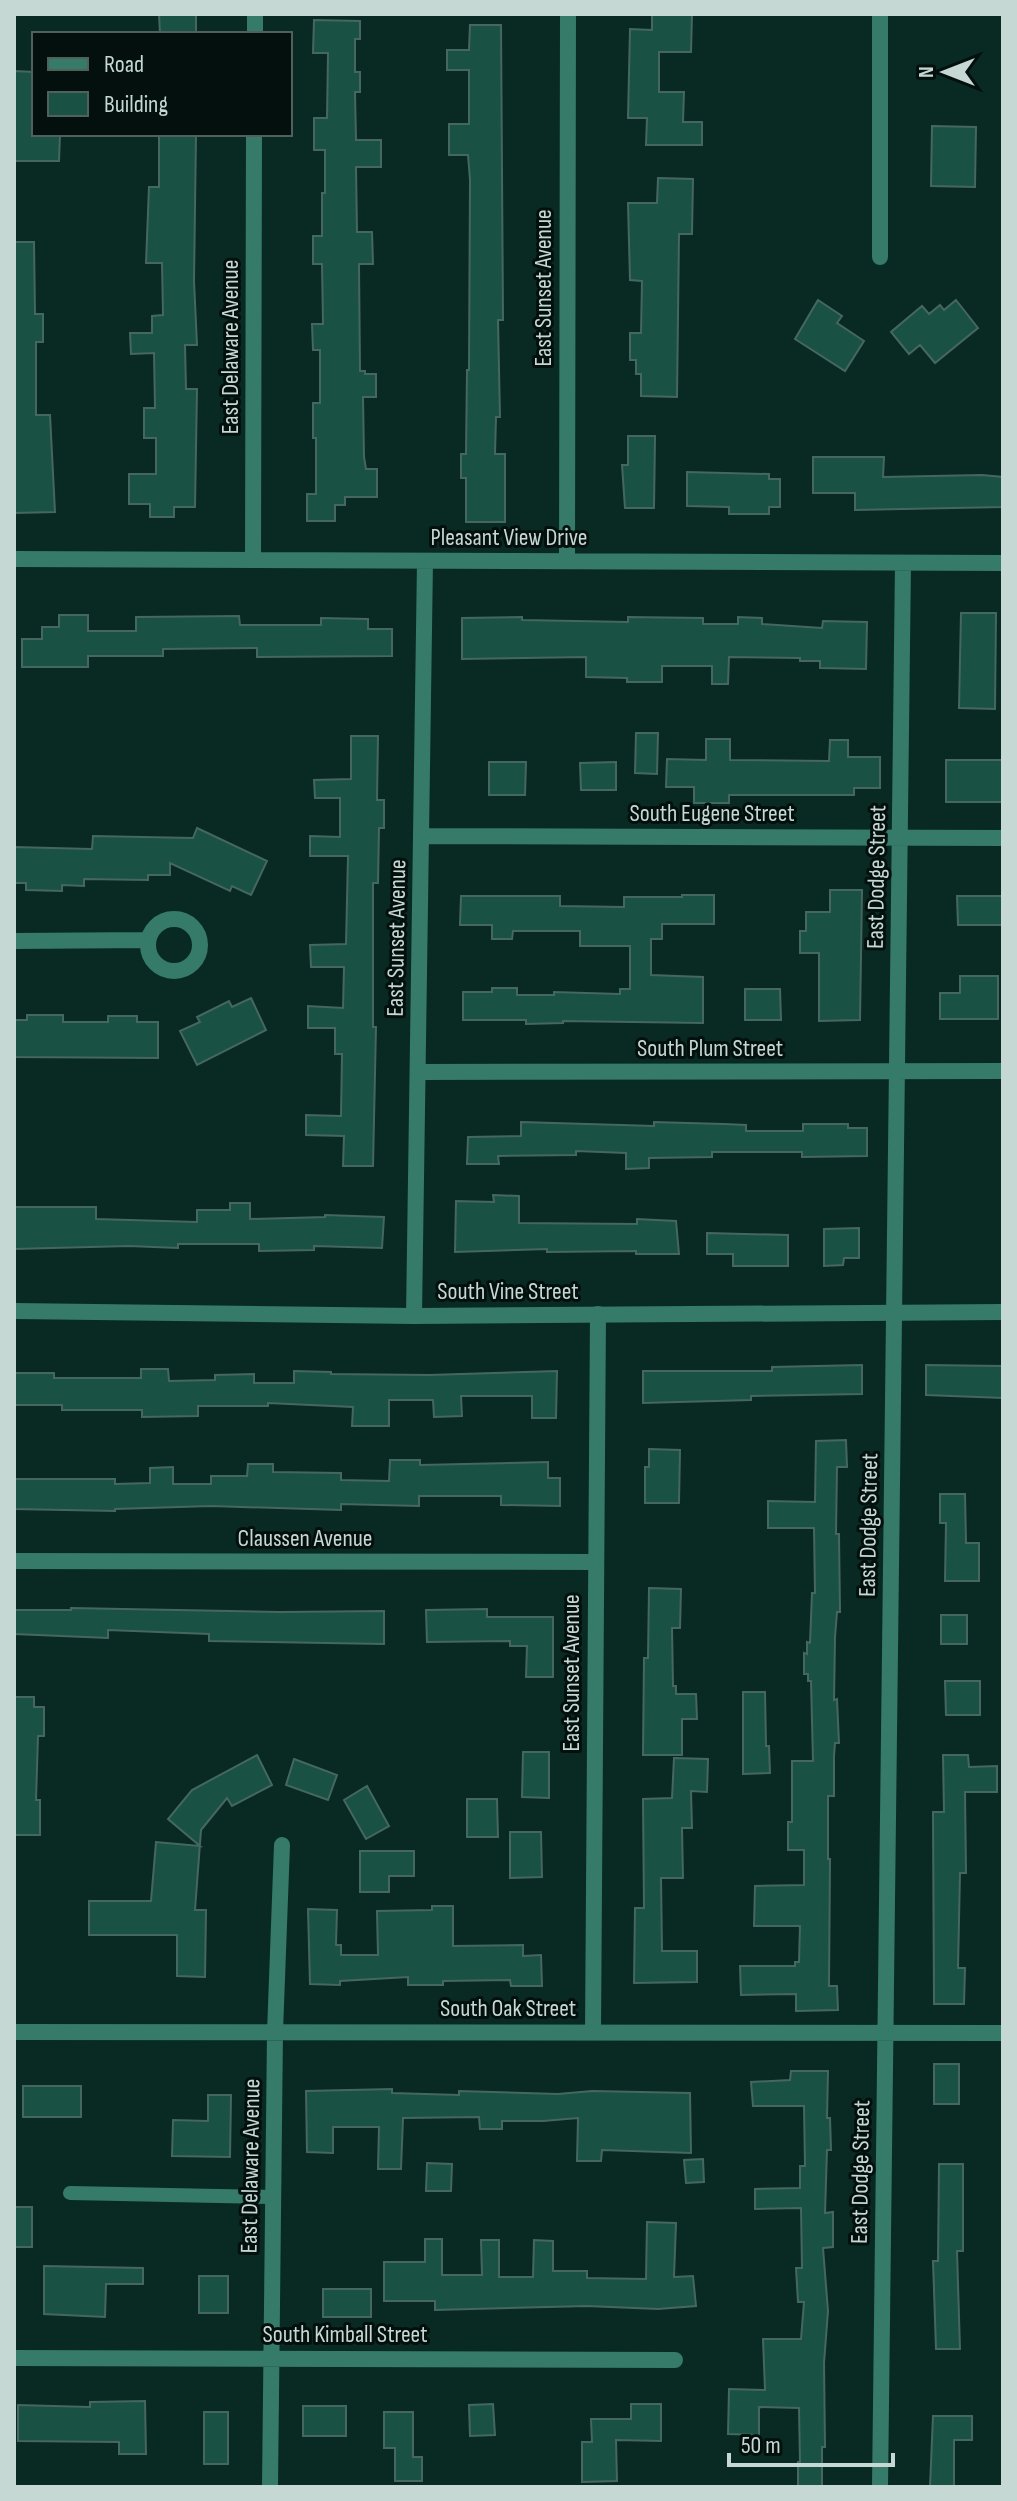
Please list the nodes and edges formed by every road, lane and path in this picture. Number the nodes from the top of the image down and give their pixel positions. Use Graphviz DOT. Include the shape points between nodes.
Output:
graph roads {
  1 [pos="568,14"];
  2 [pos="880,14"];
  3 [pos="254,136"];
  4 [pos="880,257"];
  5 [pos="14,559"];
  6 [pos="253,560"];
  7 [pos="425,561"];
  8 [pos="567,561"];
  9 [pos="903,563"];
  10 [pos="1003,563"];
  11 [pos="421,836"];
  12 [pos="900,838"];
  13 [pos="1003,838"];
  14 [pos="147,940"];
  15 [pos="14,941"];
  16 [pos="898,1071"];
  17 [pos="1003,1071"];
  18 [pos="418,1072"];
  19 [pos="14,1311"];
  20 [pos="895,1312"];
  21 [pos="1003,1312"];
  22 [pos="598,1314"];
  23 [pos="414,1316"];
  24 [pos="14,1561"];
  25 [pos="596,1562"];
  26 [pos="282,1845"];
  27 [pos="14,2032"];
  28 [pos="275,2032"];
  29 [pos="593,2032"];
  30 [pos="886,2033"];
  31 [pos="1003,2033"];
  32 [pos="70,2193"];
  33 [pos="273,2197"];
  34 [pos="14,2358"];
  35 [pos="272,2358"];
  36 [pos="675,2360"];
  37 [pos="270,2487"];
  38 [pos="880,2487"];
  1 -- 8 [label="street, East Sunset Avenue"];
  2 -- 4 [label="street"];
  3 -- 6 [label="street, East Delaware Avenue"];
  5 -- 6 [label="street, Pleasant View Drive"];
  6 -- 7 [label="street, Pleasant View Drive"];
  7 -- 8 [label="street, Pleasant View Drive"];
  7 -- 11 [label="street, East Sunset Avenue"];
  8 -- 9 [label="street, Pleasant View Drive"];
  9 -- 10 [label="street, Pleasant View Drive"];
  9 -- 12 [label="street, East Dodge Street"];
  11 -- 12 [label="street, South Eugene Street"];
  11 -- 18 [label="street, East Sunset Avenue"];
  12 -- 13 [label="street, South Eugene Street"];
  12 -- 16 [label="street, East Dodge Street"];
  14 -- 15 [label="street"];
  16 -- 17 [label="street, South Plum Street"];
  16 -- 18 [label="street, South Plum Street"];
  16 -- 20 [label="street, East Dodge Street"];
  18 -- 23 [label="street, East Sunset Avenue"];
  19 -- 23 [label="street, South Vine Street"];
  20 -- 21 [label="street, South Vine Street"];
  20 -- 22 [label="street, South Vine Street"];
  20 -- 30 [label="street, East Dodge Street"];
  22 -- 23 [label="street, South Vine Street"];
  22 -- 25 [label="street, East Sunset Avenue"];
  24 -- 25 [label="street, Claussen Avenue"];
  25 -- 29 [label="street, East Sunset Avenue"];
  26 -- 28 [label="street, East Delaware Avenue"];
  27 -- 28 [label="street, South Oak Street"];
  28 -- 29 [label="street, South Oak Street"];
  28 -- 33 [label="street, East Delaware Avenue"];
  29 -- 30 [label="street, South Oak Street"];
  30 -- 31 [label="street, South Oak Street"];
  30 -- 38 [label="street, East Dodge Street"];
  32 -- 33 [label="lane"];
  33 -- 35 [label="street, East Delaware Avenue"];
  34 -- 35 [label="street, South Kimball Street"];
  35 -- 36 [label="street, South Kimball Street"];
  35 -- 37 [label="street, East Delaware Avenue"];
}
